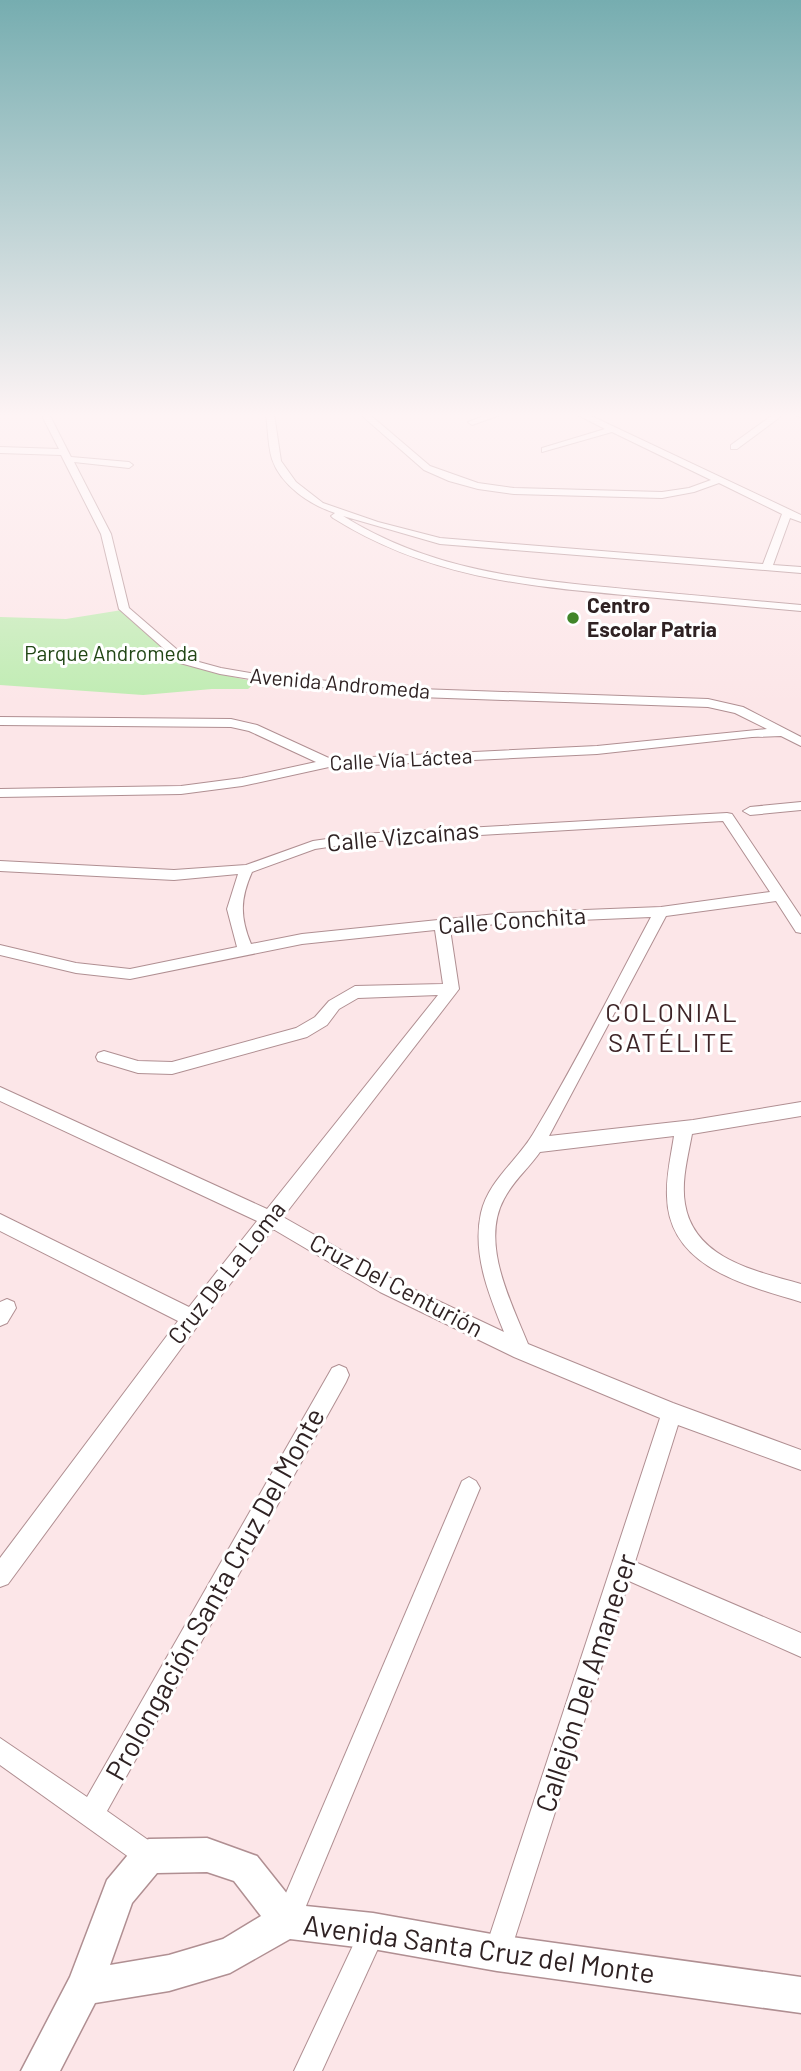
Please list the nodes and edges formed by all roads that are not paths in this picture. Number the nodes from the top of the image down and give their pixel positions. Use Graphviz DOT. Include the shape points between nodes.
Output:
graph roads {
  1 [pos="94,511"];
  2 [pos="329,511"];
  3 [pos="336,511"];
  4 [pos="780,511"];
  5 [pos="787,514"];
  6 [pos="801,519"];
  7 [pos="767,567"];
  8 [pos="801,570"];
  9 [pos="801,608"];
  10 [pos="0,721"];
  11 [pos="782,733"];
  12 [pos="801,742"];
  13 [pos="329,763"];
  14 [pos="0,793"];
  15 [pos="801,806"];
  16 [pos="750,811"];
  17 [pos="0,866"];
  18 [pos="247,869"];
  19 [pos="779,896"];
  20 [pos="661,912"];
  21 [pos="442,926"];
  22 [pos="801,928"];
  23 [pos="245,949"];
  24 [pos="0,950"];
  25 [pos="450,981"];
  26 [pos="104,1057"];
  27 [pos="0,1094"];
  28 [pos="801,1109"];
  29 [pos="684,1128"];
  30 [pos="536,1145"];
  31 [pos="269,1218"];
  32 [pos="0,1222"];
  33 [pos="801,1293"];
  34 [pos="192,1318"];
  35 [pos="521,1350"];
  36 [pos="339,1375"];
  37 [pos="672,1413"];
  38 [pos="801,1460"];
  39 [pos="469,1488"];
  40 [pos="624,1568"];
  41 [pos="0,1576"];
  42 [pos="801,1645"];
  43 [pos="0,1750"];
  44 [pos="92,1813"];
  45 [pos="149,1856"];
  46 [pos="287,1921"];
  47 [pos="373,1931"];
  48 [pos="497,1953"];
  49 [pos="85,1987"];
  50 [pos="801,1995"];
  51 [pos="40,2071"];
  52 [pos="308,2071"];
  1 -- 11 [label="street, Avenida Andromeda" via="106,534 124,609 184,661 262,678 419,693 708,703 739,710"];
  2 -- 9 [label="street" via="366,535 430,560 504,580"];
  3 -- 7 [label="street" via="440,541"];
  4 -- 5 [label="street"];
  5 -- 6 [label="street"];
  5 -- 7 [label="street"];
  7 -- 8 [label="street"];
  10 -- 13 [label="street" via="231,723"];
  11 -- 12 [label="street, Calle Vía Láctea"];
  11 -- 13 [label="street, Calle Vía Láctea" via="597,750"];
  13 -- 14 [label="street, Calle Vía Láctea" via="181,790"];
  15 -- 16 [label="street"];
  17 -- 18 [label="street, Calle Vizcaínas" via="174,875"];
  18 -- 19 [label="street, Calle Vizcaínas" via="313,845 360,838 727,817"];
  18 -- 23 [label="street" via="232,914"];
  19 -- 20 [label="street, Calle Conchita"];
  19 -- 22 [label="street"];
  20 -- 21 [label="street, Calle Conchita" via="506,918"];
  20 -- 30 [label="street"];
  21 -- 23 [label="street, Calle Conchita"];
  21 -- 25 [label="street"];
  23 -- 24 [label="street" via="130,974 76,968"];
  25 -- 26 [label="street" via="355,992 301,1033 172,1068 138,1068"];
  25 -- 31 [label="street, Cruz De La Loma"];
  27 -- 31 [label="street, Cruz Del Centurión"];
  28 -- 29 [label="street"];
  29 -- 30 [label="street"];
  29 -- 33 [label="street" via="676,1203 682,1227 701,1253 730,1272"];
  30 -- 35 [label="street" via="503,1183 490,1212 486,1246"];
  31 -- 34 [label="street, Cruz De La Loma"];
  31 -- 35 [label="street, Cruz Del Centurión" via="387,1286"];
  32 -- 34 [label="street"];
  34 -- 41 [label="street, Cruz De La Loma"];
  35 -- 37 [label="street, Cruz Del Centurión"];
  36 -- 44 [label="street, Prolongación Santa Cruz Del Monte"];
  37 -- 38 [label="street, Cruz Del Centurión"];
  37 -- 40 [label="street, Callejón Del Amanecer"];
  39 -- 46 [label="street"];
  40 -- 42 [label="street"];
  40 -- 48 [label="street, Callejón Del Amanecer"];
  43 -- 44 [label="street"];
  44 -- 45 [label="street"];
  45 -- 46 [label="street" via="207,1855 245,1868"];
  45 -- 49 [label="street" via="118,1892"];
  46 -- 47 [label="street, Avenida Santa Cruz del Monte"];
  46 -- 49 [label="street, Avenida Santa Cruz del Monte" via="230,1955 169,1973"];
  47 -- 48 [label="street, Avenida Santa Cruz del Monte"];
  47 -- 52 [label="street"];
  48 -- 50 [label="street, Avenida Santa Cruz del Monte"];
  49 -- 51 [label="street"];
}
